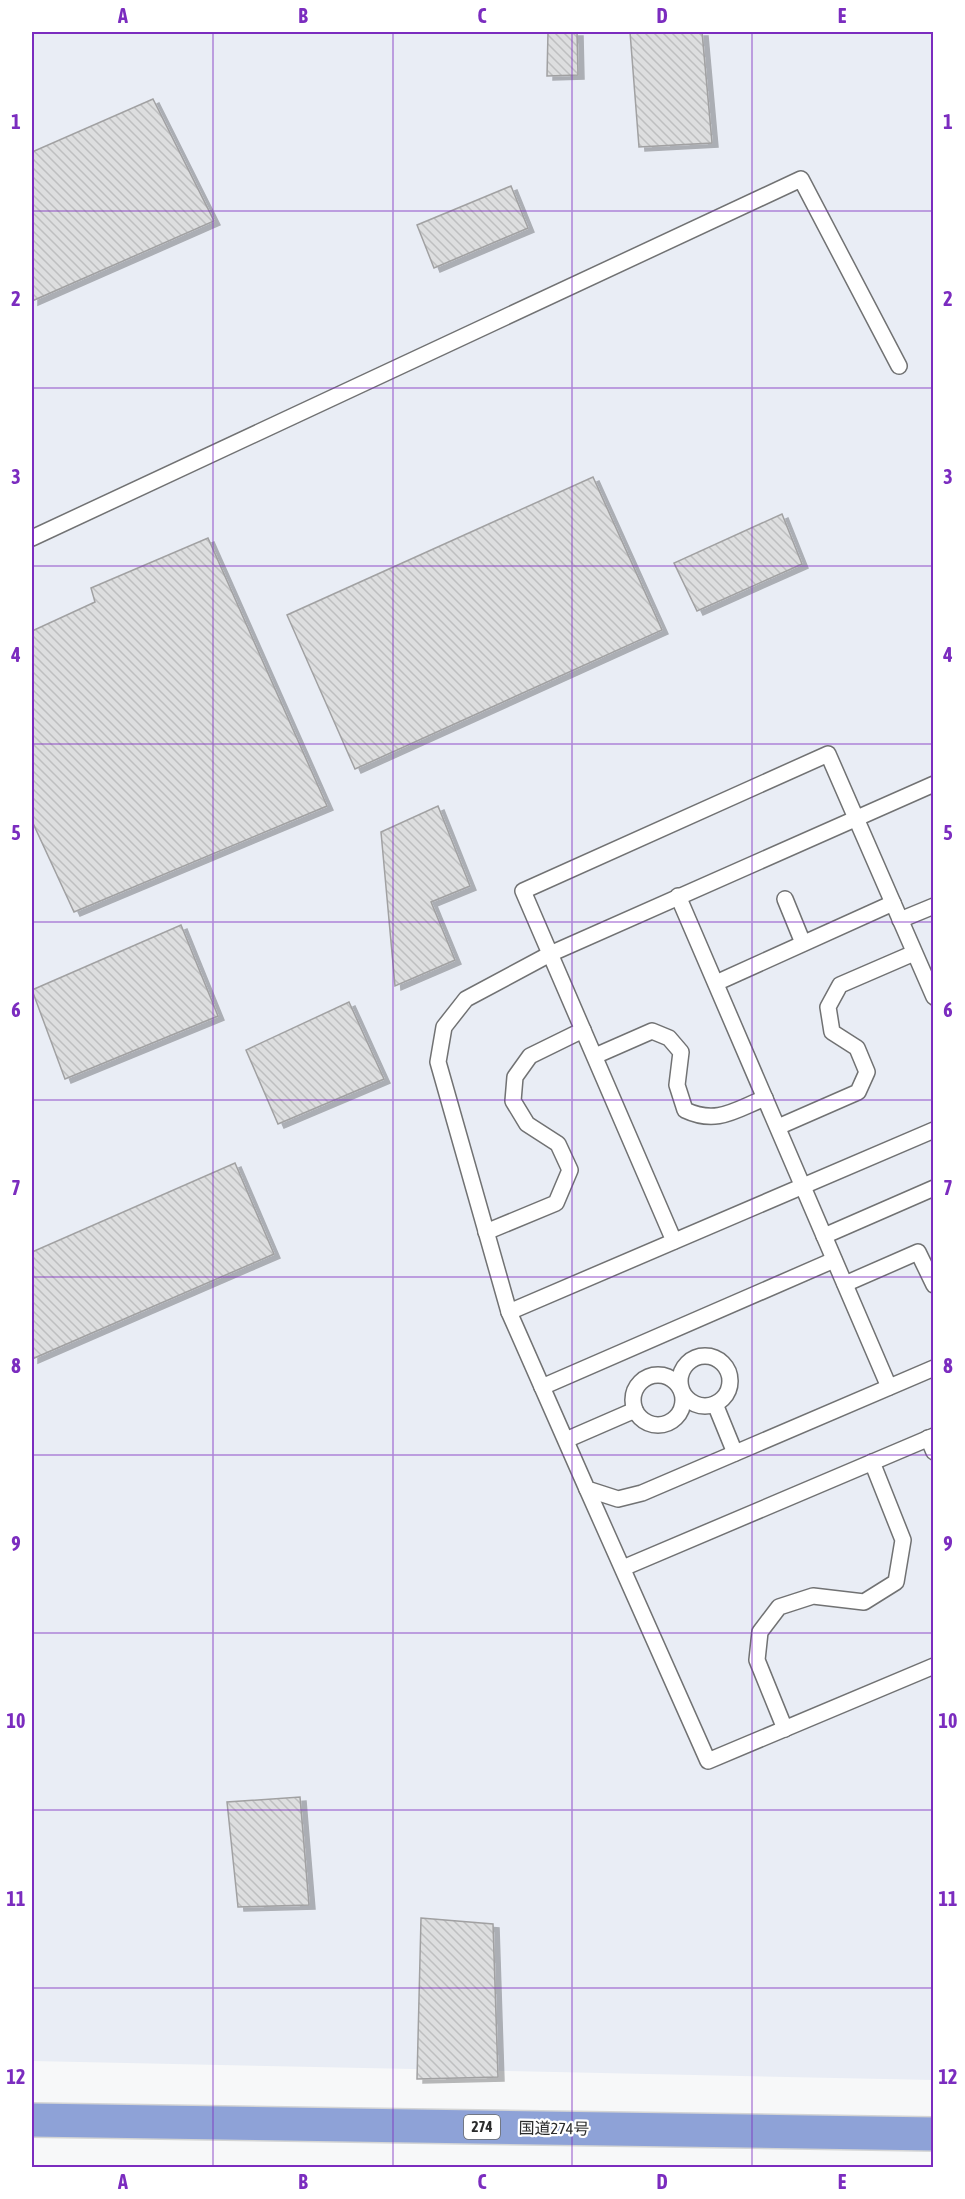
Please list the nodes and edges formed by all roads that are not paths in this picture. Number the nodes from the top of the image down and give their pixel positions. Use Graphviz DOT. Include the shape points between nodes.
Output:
graph roads {
  1 [pos="899,366"];
  2 [pos="32,538"];
  3 [pos="933,784"];
  4 [pos="856,818"];
  5 [pos="678,896"];
  6 [pos="784,899"];
  7 [pos="893,903"];
  8 [pos="933,906"];
  9 [pos="900,920"];
  10 [pos="803,943"];
  11 [pos="914,953"];
  12 [pos="550,954"];
  13 [pos="716,983"];
  14 [pos="931,987"];
  15 [pos="583,1030"];
  16 [pos="594,1056"];
  17 [pos="765,1098"];
  18 [pos="778,1127"];
  19 [pos="933,1130"];
  20 [pos="803,1186"];
  21 [pos="933,1188"];
  22 [pos="486,1232"];
  23 [pos="824,1236"];
  24 [pos="674,1241"];
  25 [pos="834,1260"];
  26 [pos="844,1284"];
  27 [pos="933,1285"];
  28 [pos="509,1312"];
  29 [pos="933,1368"];
  30 [pos="542,1387"];
  31 [pos="889,1387"];
  32 [pos="682,1391"];
  33 [pos="715,1404"];
  34 [pos="635,1410"];
  35 [pos="566,1440"];
  36 [pos="931,1442"];
  37 [pos="735,1453"];
  38 [pos="872,1462"];
  39 [pos="587,1489"];
  40 [pos="623,1568"];
  41 [pos="933,1666"];
  42 [pos="785,1729"];
  43 [pos="32,2120"];
  44 [pos="933,2134"];
  1 -- 2 [label="lane" via="801,179"];
  3 -- 4 [label="lane"];
  4 -- 5 [label="lane"];
  4 -- 7 [label="lane"];
  4 -- 12 [label="lane" via="828,754 523,891"];
  5 -- 12 [label="lane"];
  5 -- 13 [label="lane"];
  6 -- 10 [label="lane"];
  7 -- 9 [label="lane"];
  7 -- 10 [label="lane"];
  8 -- 9 [label="lane"];
  9 -- 11 [label="lane"];
  10 -- 13 [label="lane"];
  11 -- 14 [label="lane"];
  11 -- 18 [label="lane" via="840,985 828,1007 832,1032 857,1048 867,1072 858,1092"];
  12 -- 15 [label="lane"];
  12 -- 22 [label="lane" via="466,999 444,1028 438,1062"];
  13 -- 17 [label="lane"];
  15 -- 16 [label="lane"];
  15 -- 22 [label="lane" via="530,1056 515,1077 513,1101 527,1124 558,1144 570,1170 556,1203"];
  16 -- 17 [label="lane" via="652,1031 669,1038 681,1052 677,1085 685,1110 712,1118"];
  16 -- 24 [label="lane"];
  17 -- 18 [label="lane"];
  18 -- 20 [label="lane"];
  19 -- 20 [label="lane"];
  20 -- 23 [label="lane"];
  20 -- 24 [label="lane"];
  21 -- 23 [label="lane"];
  22 -- 28 [label="lane"];
  23 -- 25 [label="lane"];
  24 -- 28 [label="lane"];
  25 -- 26 [label="lane"];
  25 -- 30 [label="lane"];
  26 -- 27 [label="lane" via="918,1252"];
  26 -- 31 [label="lane"];
  28 -- 30 [label="lane"];
  29 -- 31 [label="lane"];
  30 -- 35 [label="lane"];
  31 -- 37 [label="lane"];
  32 -- 33 [label="lane" via="692,1403"];
  32 -- 33 [label="lane" via="685,1366 699,1357 716,1358 730,1378 727,1393"];
  32 -- 34 [label="lane" via="683,1406 668,1424 652,1425"];
  32 -- 34 [label="lane" via="677,1383 662,1375 645,1379 634,1392"];
  33 -- 37 [label="lane"];
  34 -- 35 [label="lane"];
  35 -- 39 [label="lane"];
  36 -- 38 [label="lane"];
  37 -- 39 [label="lane" via="642,1493 618,1498"];
  38 -- 40 [label="lane"];
  38 -- 42 [label="lane" via="903,1540 896,1582 864,1602 813,1596 779,1607 760,1632 757,1660"];
  39 -- 40 [label="lane"];
  40 -- 42 [label="lane" via="708,1761"];
  41 -- 42 [label="lane"];
  43 -- 44 [label="highway, 国道274号 / 274"];
}
